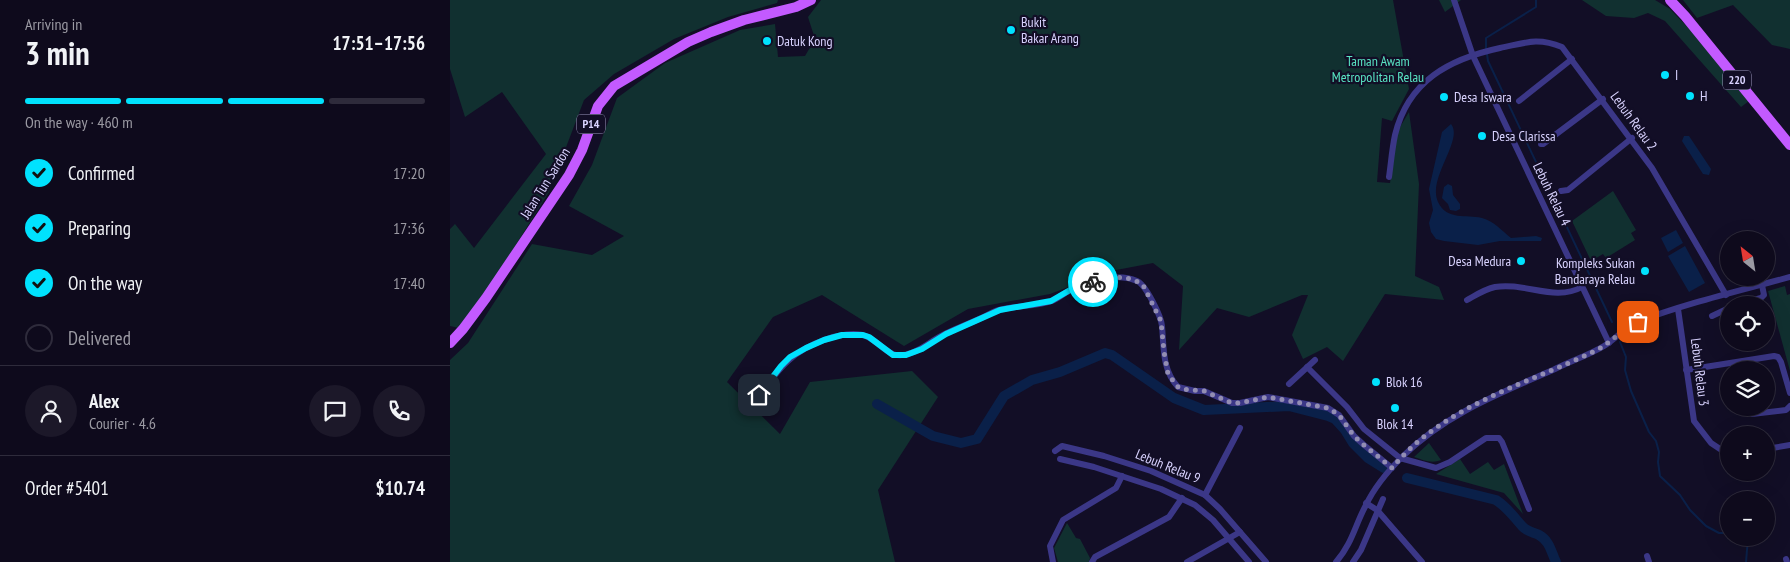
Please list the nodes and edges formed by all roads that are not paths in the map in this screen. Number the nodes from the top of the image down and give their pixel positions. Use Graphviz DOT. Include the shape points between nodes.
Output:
graph roads {
  1 [pos="811,0"];
  2 [pos="1454,0"];
  3 [pos="1670,0"];
  4 [pos="1472,56"];
  5 [pos="1572,59"];
  6 [pos="1602,99"];
  7 [pos="1519,101"];
  8 [pos="1632,138"];
  9 [pos="1541,144"];
  10 [pos="1790,145"];
  11 [pos="1389,177"];
  12 [pos="1561,191"];
  13 [pos="1790,277"];
  14 [pos="1775,281"];
  15 [pos="1758,286"];
  16 [pos="1582,287"];
  17 [pos="1726,295"];
  18 [pos="1467,300"];
  19 [pos="1678,309"];
  20 [pos="1720,312"];
  21 [pos="1712,316"];
  22 [pos="450,343"];
  23 [pos="1609,343"];
  24 [pos="1315,360"];
  25 [pos="1307,367"];
  26 [pos="1686,370"];
  27 [pos="1289,384"];
  28 [pos="1790,393"];
  29 [pos="759,395"];
  30 [pos="1790,406"];
  31 [pos="1775,411"];
  32 [pos="1240,428"];
  33 [pos="1790,445"];
  34 [pos="1775,447"];
  35 [pos="1720,449"];
  36 [pos="1055,450"];
  37 [pos="1400,458"];
  38 [pos="1060,459"];
  39 [pos="1392,468"];
  40 [pos="1122,476"];
  41 [pos="1205,495"];
  42 [pos="1182,498"];
  43 [pos="1383,499"];
  44 [pos="1366,503"];
  45 [pos="1529,509"];
  46 [pos="1377,510"];
  47 [pos="1240,532"];
  48 [pos="1229,538"];
  49 [pos="1357,560"];
  50 [pos="1053,562"];
  51 [pos="1092,562"];
  52 [pos="1187,562"];
  53 [pos="1249,562"];
  54 [pos="1266,562"];
  55 [pos="1336,562"];
  56 [pos="1422,562"];
  1 -- 22 [label="main road, Jalan Tun Sardon / P14" via="711,32 680,46 614,86 598,106 569,175 486,298"];
  2 -- 4 [label="street, Lebuh Relau 4"];
  3 -- 10 [label="main road, 220"];
  4 -- 5 [label="street, Lebuh Relau 2" via="1537,40 1562,47"];
  4 -- 11 [label="street, Lebuh Relau 2" via="1430,76 1406,106 1394,137"];
  4 -- 16 [label="street, Lebuh Relau 4"];
  5 -- 6 [label="street, Lebuh Relau 2"];
  5 -- 7 [label="street"];
  6 -- 8 [label="street, Lebuh Relau 2"];
  6 -- 9 [label="street"];
  8 -- 12 [label="street" via="1568,190"];
  8 -- 17 [label="street, Lebuh Relau 2"];
  13 -- 14 [label="street"];
  15 -- 17 [label="street"];
  16 -- 18 [label="street" via="1562,294 1527,287 1497,287"];
  16 -- 23 [label="street, Lebuh Relau 4"];
  17 -- 19 [label="street"];
  19 -- 23 [label="street" via="1627,327"];
  19 -- 26 [label="street, Lebuh Relau 3"];
  20 -- 21 [label="street"];
  23 -- 37 [label="street" via="1459,413"];
  24 -- 25 [label="street"];
  25 -- 27 [label="street"];
  25 -- 37 [label="street" via="1364,429"];
  26 -- 28 [label="street" via="1774,356 1781,362"];
  26 -- 35 [label="street, Lebuh Relau 3" via="1694,421 1711,443"];
  29 -- 39 [label="street" via="790,357 824,340 842,335 863,335 893,355 906,355 1000,310 1051,301 1090,282 1125,278 1138,281 1146,290 1161,321 1168,374 1178,387 1204,391 1232,403 1268,397 1328,408 1339,415 1354,436"];
  30 -- 31 [label="street"];
  32 -- 41 [label="street"];
  33 -- 34 [label="street"];
  36 -- 41 [label="street, Lebuh Relau 9" via="1062,446 1104,456 1151,471"];
  37 -- 39 [label="street"];
  37 -- 45 [label="street" via="1436,468 1486,438 1499,438"];
  38 -- 40 [label="street"];
  39 -- 44 [label="street"];
  40 -- 42 [label="street"];
  40 -- 50 [label="street" via="1116,488 1063,520 1050,546"];
  41 -- 47 [label="street, Lebuh Relau 9"];
  42 -- 48 [label="street" via="1213,520"];
  42 -- 51 [label="street" via="1169,516 1095,557"];
  43 -- 46 [label="street"];
  44 -- 46 [label="street"];
  44 -- 55 [label="street" via="1352,539"];
  46 -- 49 [label="street"];
  46 -- 56 [label="street"];
  47 -- 48 [label="street"];
  47 -- 54 [label="street, Lebuh Relau 9"];
  48 -- 52 [label="street"];
  48 -- 53 [label="street"];
}
